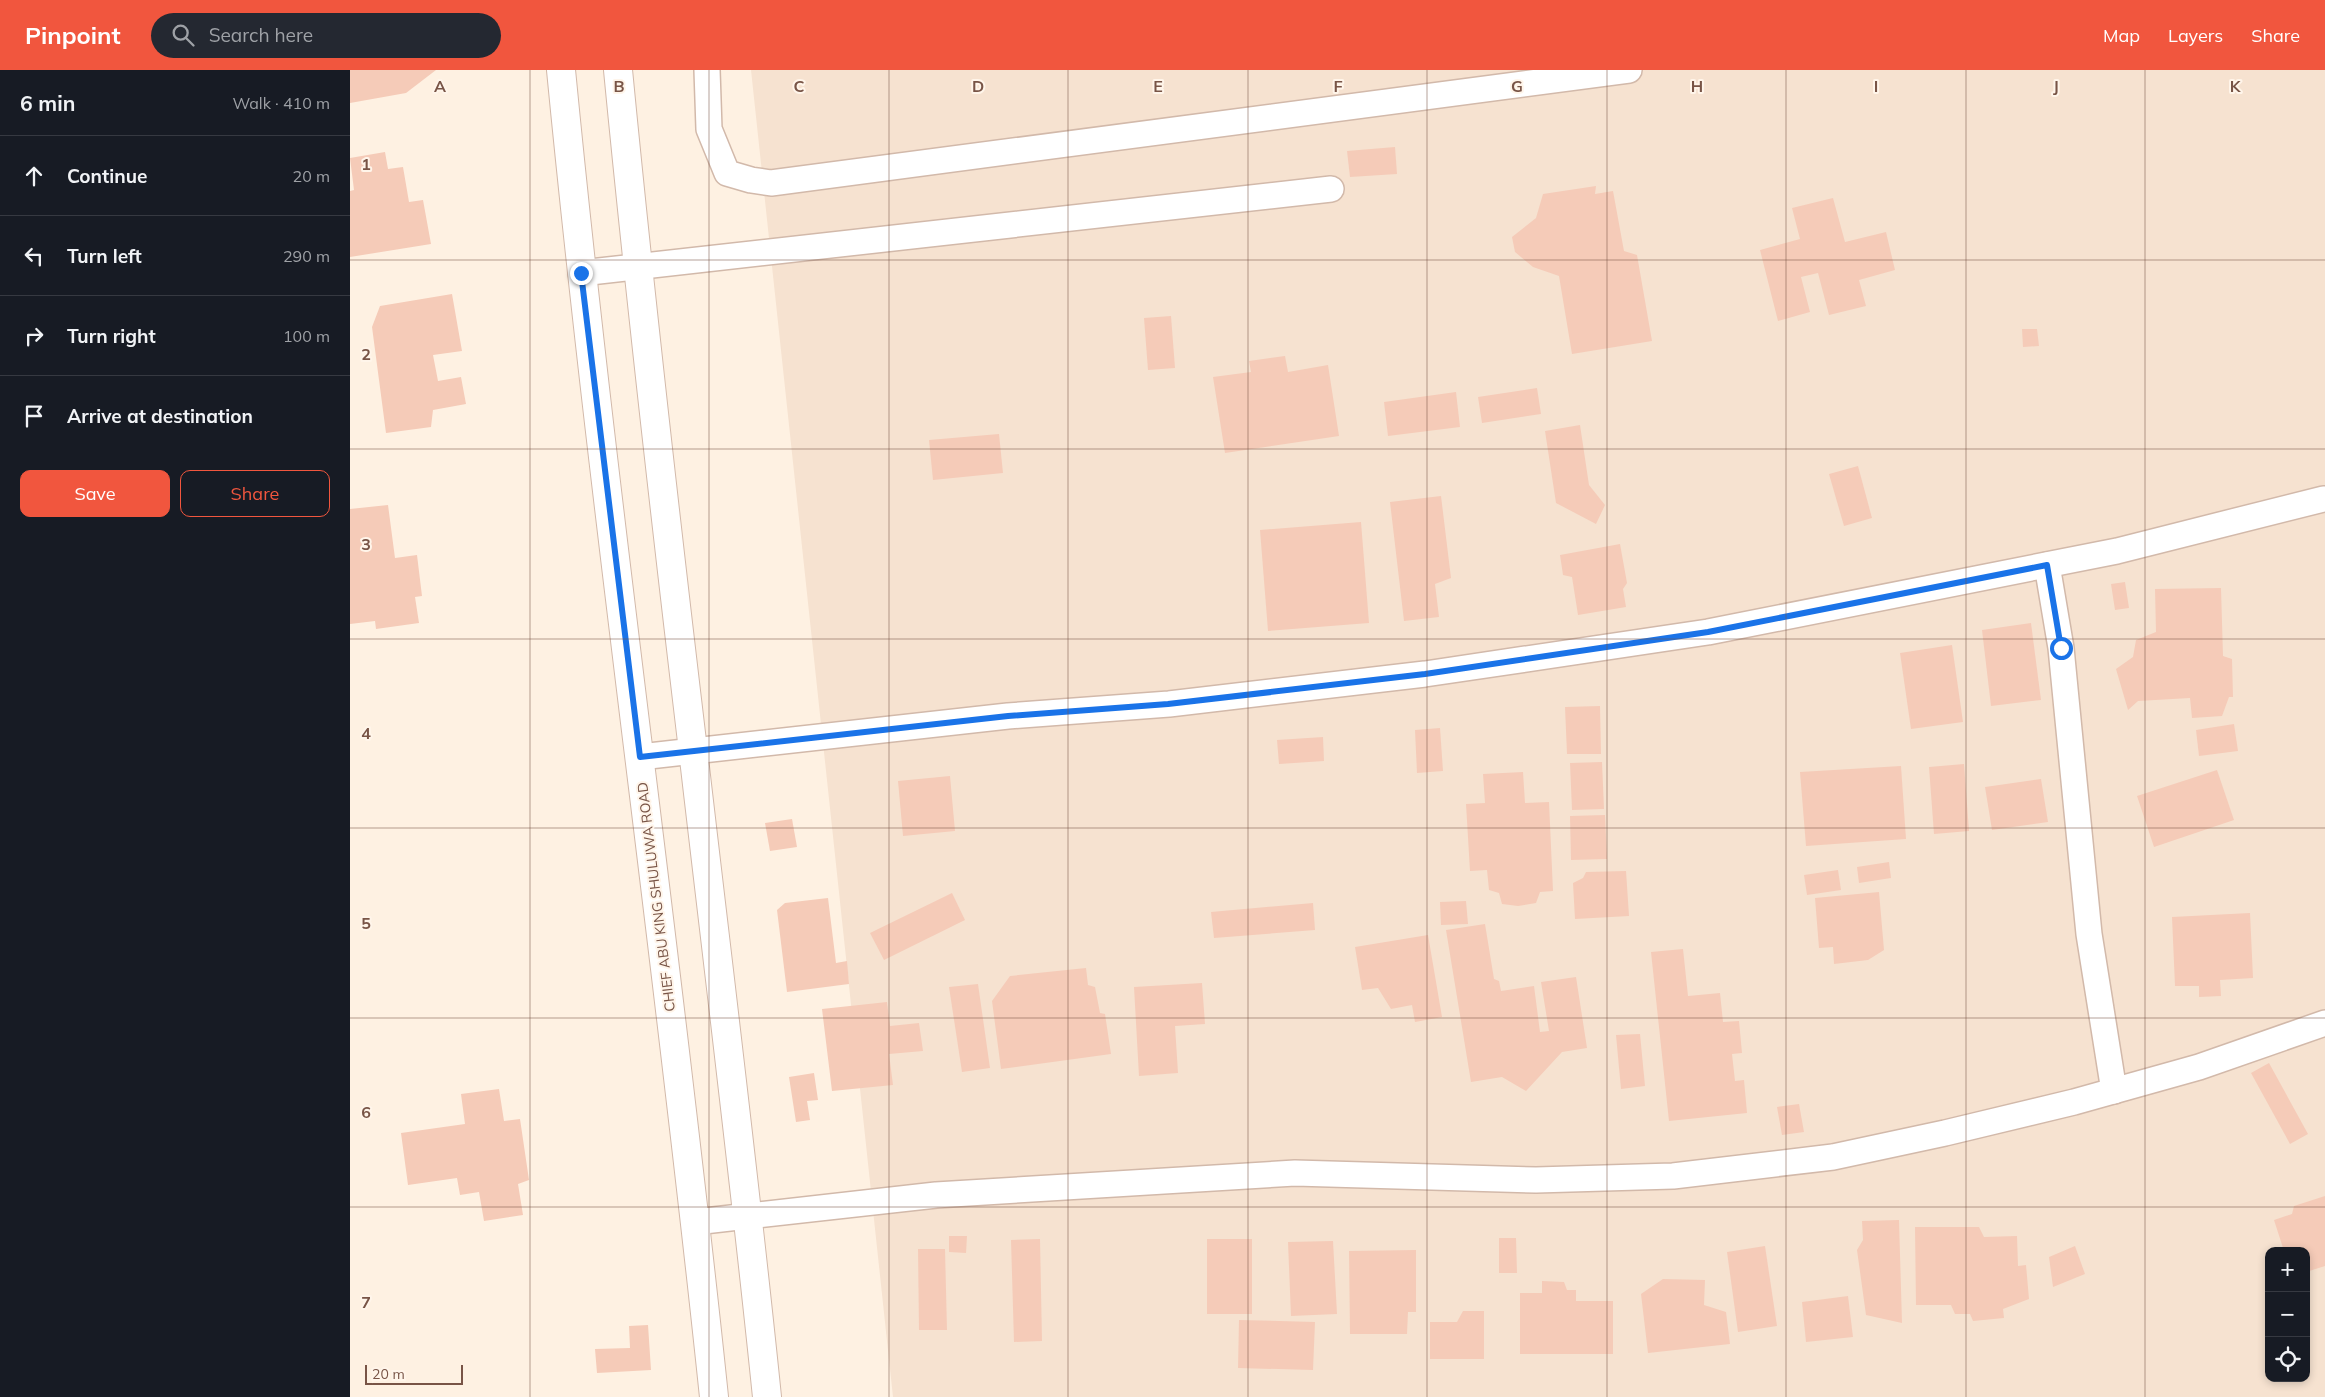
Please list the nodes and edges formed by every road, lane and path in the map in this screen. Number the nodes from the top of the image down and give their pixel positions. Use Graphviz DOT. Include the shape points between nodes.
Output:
graph roads {
  1 [pos="561,70"];
  2 [pos="618,70"];
  3 [pos="707,70"];
  4 [pos="1629,70"];
  5 [pos="1602,72"];
  6 [pos="1330,189"];
  7 [pos="638,268"];
  8 [pos="581,273"];
  9 [pos="2323,499"];
  10 [pos="2047,565"];
  11 [pos="692,751"];
  12 [pos="640,757"];
  13 [pos="2325,1022"];
  14 [pos="2114,1091"];
  15 [pos="749,1217"];
  16 [pos="695,1222"];
  17 [pos="714,1397"];
  18 [pos="766,1397"];
  1 -- 8 [label="street, CHIEF ABU KING SHULUWA ROAD"];
  2 -- 7 [label="street"];
  3 -- 5 [label="street" via="709,129 727,173 771,183"];
  4 -- 5 [label="street"];
  6 -- 7 [label="street"];
  7 -- 8 [label="street"];
  7 -- 11 [label="street"];
  8 -- 12 [label="street, CHIEF ABU KING SHULUWA ROAD"];
  9 -- 10 [label="street" via="2117,551"];
  10 -- 11 [label="street" via="1708,632 1425,674 1168,704 1008,716"];
  10 -- 14 [label="street" via="2061,648 2089,934"];
  11 -- 12 [label="street"];
  11 -- 15 [label="street"];
  12 -- 16 [label="street, CHIEF ABU KING SHULUWA ROAD"];
  13 -- 14 [label="street" via="2199,1067"];
  14 -- 15 [label="street" via="1945,1134 1833,1157 1673,1176 1536,1180 1295,1173 936,1195"];
  15 -- 16 [label="street"];
  15 -- 18 [label="street"];
  16 -- 17 [label="street, CHIEF ABU KING SHULUWA ROAD"];
}
